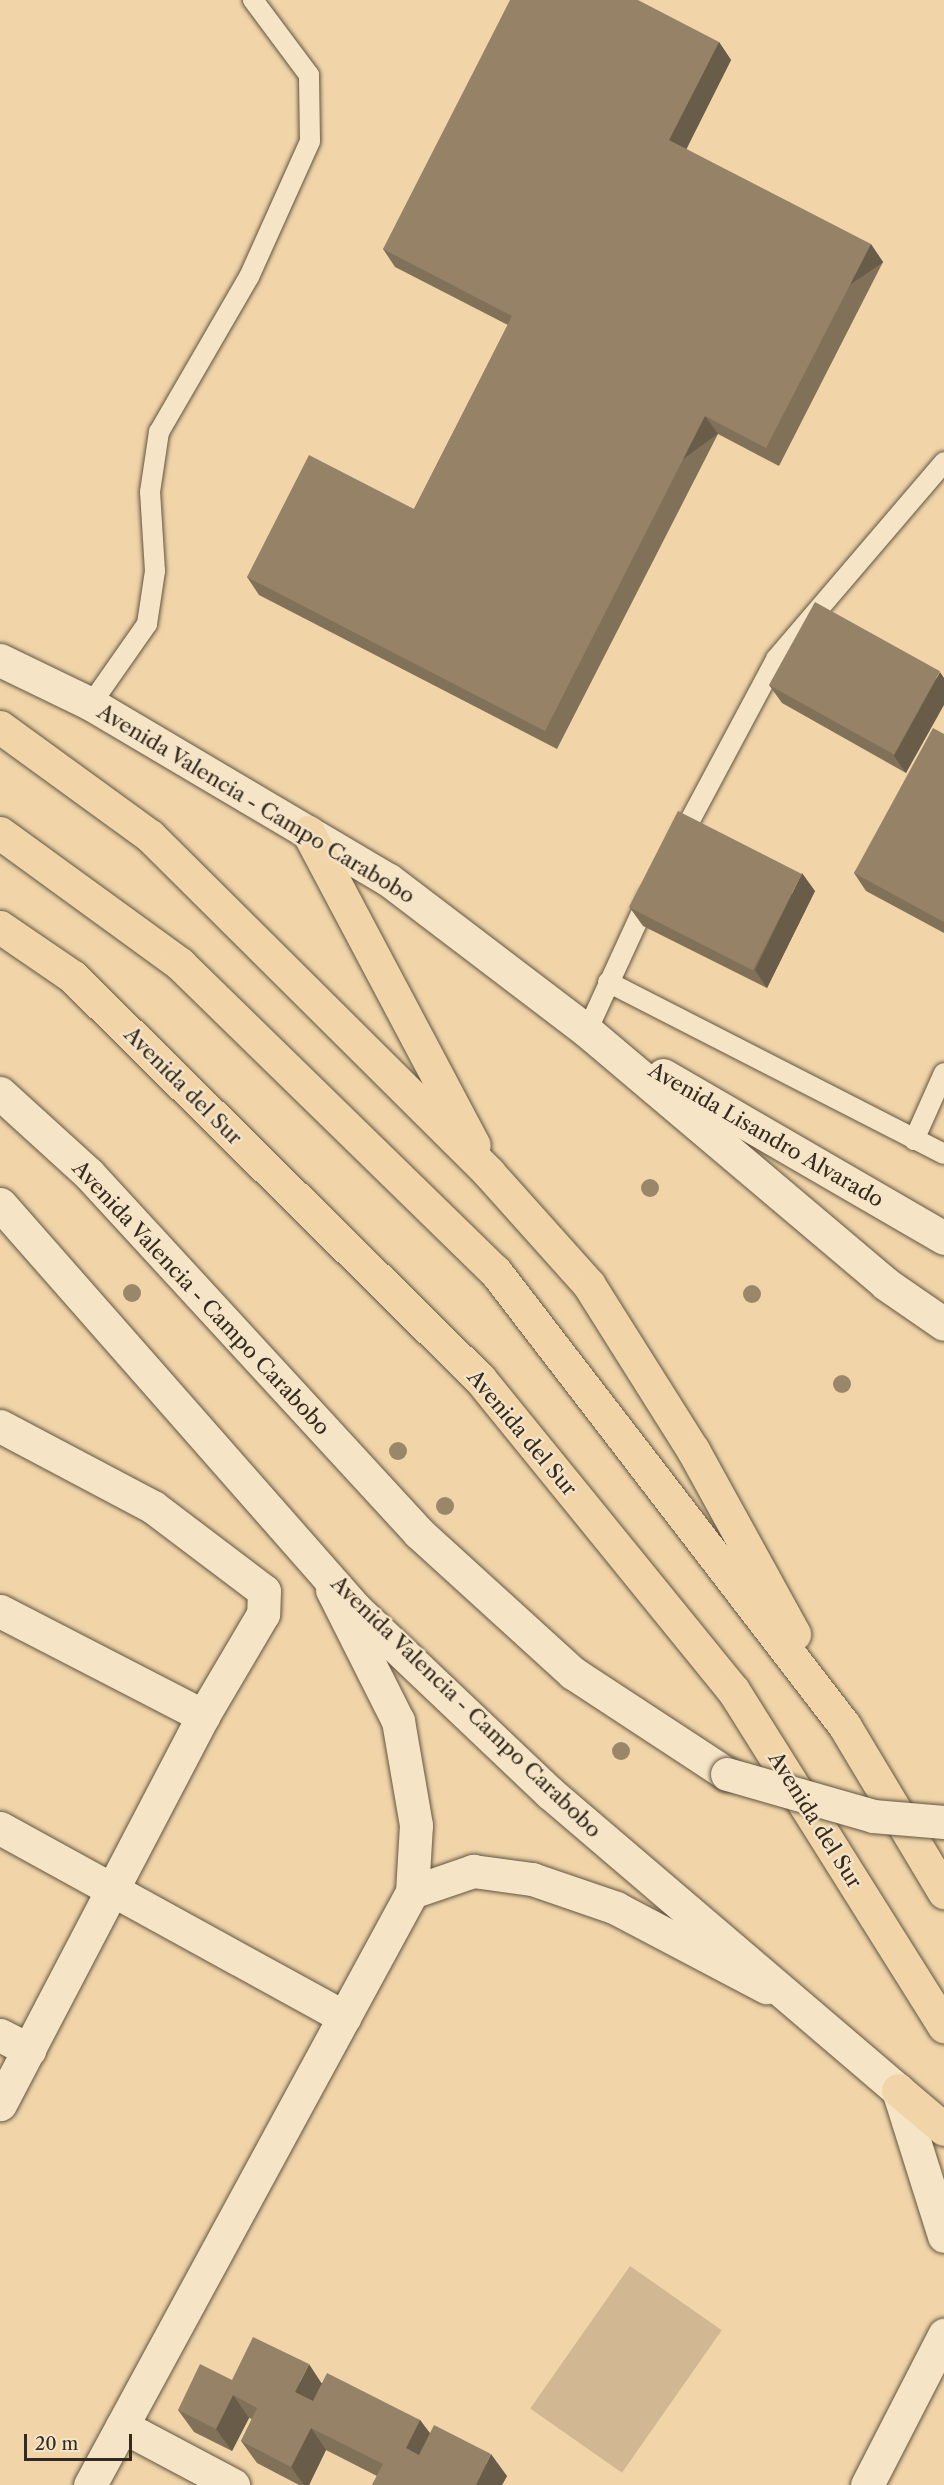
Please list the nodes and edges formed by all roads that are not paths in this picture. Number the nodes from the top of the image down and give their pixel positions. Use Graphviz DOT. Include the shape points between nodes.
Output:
graph roads {
  1 [pos="253,0"];
  2 [pos="944,462"];
  3 [pos="0,660"];
  4 [pos="91,705"];
  5 [pos="0,727"];
  6 [pos="308,832"];
  7 [pos="0,833"];
  8 [pos="670,857"];
  9 [pos="659,878"];
  10 [pos="0,927"];
  11 [pos="608,982"];
  12 [pos="587,1031"];
  13 [pos="944,1073"];
  14 [pos="0,1093"];
  15 [pos="914,1140"];
  16 [pos="944,1154"];
  17 [pos="489,1173"];
  18 [pos="4,1219"];
  19 [pos="944,1238"];
  20 [pos="944,1324"];
  21 [pos="0,1426"];
  22 [pos="318,1565"];
  23 [pos="0,1611"];
  24 [pos="203,1716"];
  25 [pos="844,1725"];
  26 [pos="944,1822"];
  27 [pos="0,1828"];
  28 [pos="113,1891"];
  29 [pos="412,1892"];
  30 [pos="944,1892"];
  31 [pos="797,2004"];
  32 [pos="344,2017"];
  33 [pos="944,2026"];
  34 [pos="0,2035"];
  35 [pos="29,2050"];
  36 [pos="898,2090"];
  37 [pos="0,2104"];
  38 [pos="944,2129"];
  39 [pos="944,2236"];
  40 [pos="944,2335"];
  41 [pos="122,2426"];
  42 [pos="90,2485"];
  43 [pos="232,2485"];
  44 [pos="867,2485"];
  1 -- 4 [label="lane" via="309,75 310,141 249,277 159,432 150,492 155,571 147,624"];
  2 -- 8 [label="lane" via="776,659"];
  3 -- 4 [label="street, Avenida Valencia - Campo Carabobo"];
  4 -- 6 [label="street, Avenida Valencia - Campo Carabobo"];
  5 -- 17 [label="highway" via="150,836"];
  6 -- 12 [label="street, Avenida Valencia - Campo Carabobo" via="389,880"];
  6 -- 17 [label="highway"];
  7 -- 25 [label="highway" via="180,964 495,1271"];
  9 -- 11 [label="lane"];
  10 -- 33 [label="highway, Avenida del Sur" via="73,978 480,1379 733,1690"];
  11 -- 12 [label="lane"];
  11 -- 15 [label="lane"];
  12 -- 19 [label="street, Avenida Lisandro Alvarado"];
  12 -- 20 [label="street" via="886,1284"];
  13 -- 15 [label="lane"];
  14 -- 26 [label="street, Avenida Valencia - Campo Carabobo, bridge" via="88,1173 419,1533 573,1673 727,1774 873,1816"];
  15 -- 16 [label="lane"];
  17 -- 25 [label="highway" via="589,1285 693,1450"];
  18 -- 22 [label="street, Avenida Valencia - Campo Carabobo"];
  21 -- 24 [label="street" via="153,1507 245,1572 264,1592 263,1614"];
  22 -- 29 [label="street" via="398,1720 416,1825"];
  22 -- 31 [label="street, Avenida Valencia - Campo Carabobo" via="355,1608 550,1793"];
  23 -- 24 [label="street"];
  24 -- 28 [label="street"];
  25 -- 30 [label="highway"];
  27 -- 28 [label="street"];
  28 -- 32 [label="street"];
  28 -- 35 [label="street"];
  29 -- 31 [label="street" via="473,1872 532,1880 616,1908"];
  29 -- 32 [label="street"];
  31 -- 36 [label="street, Avenida Valencia - Campo Carabobo"];
  32 -- 41 [label="street"];
  34 -- 35 [label="street"];
  35 -- 37 [label="street"];
  36 -- 38 [label="highway"];
  36 -- 39 [label="street"];
  40 -- 44 [label="street"];
  41 -- 42 [label="street"];
  41 -- 43 [label="street"];
}
